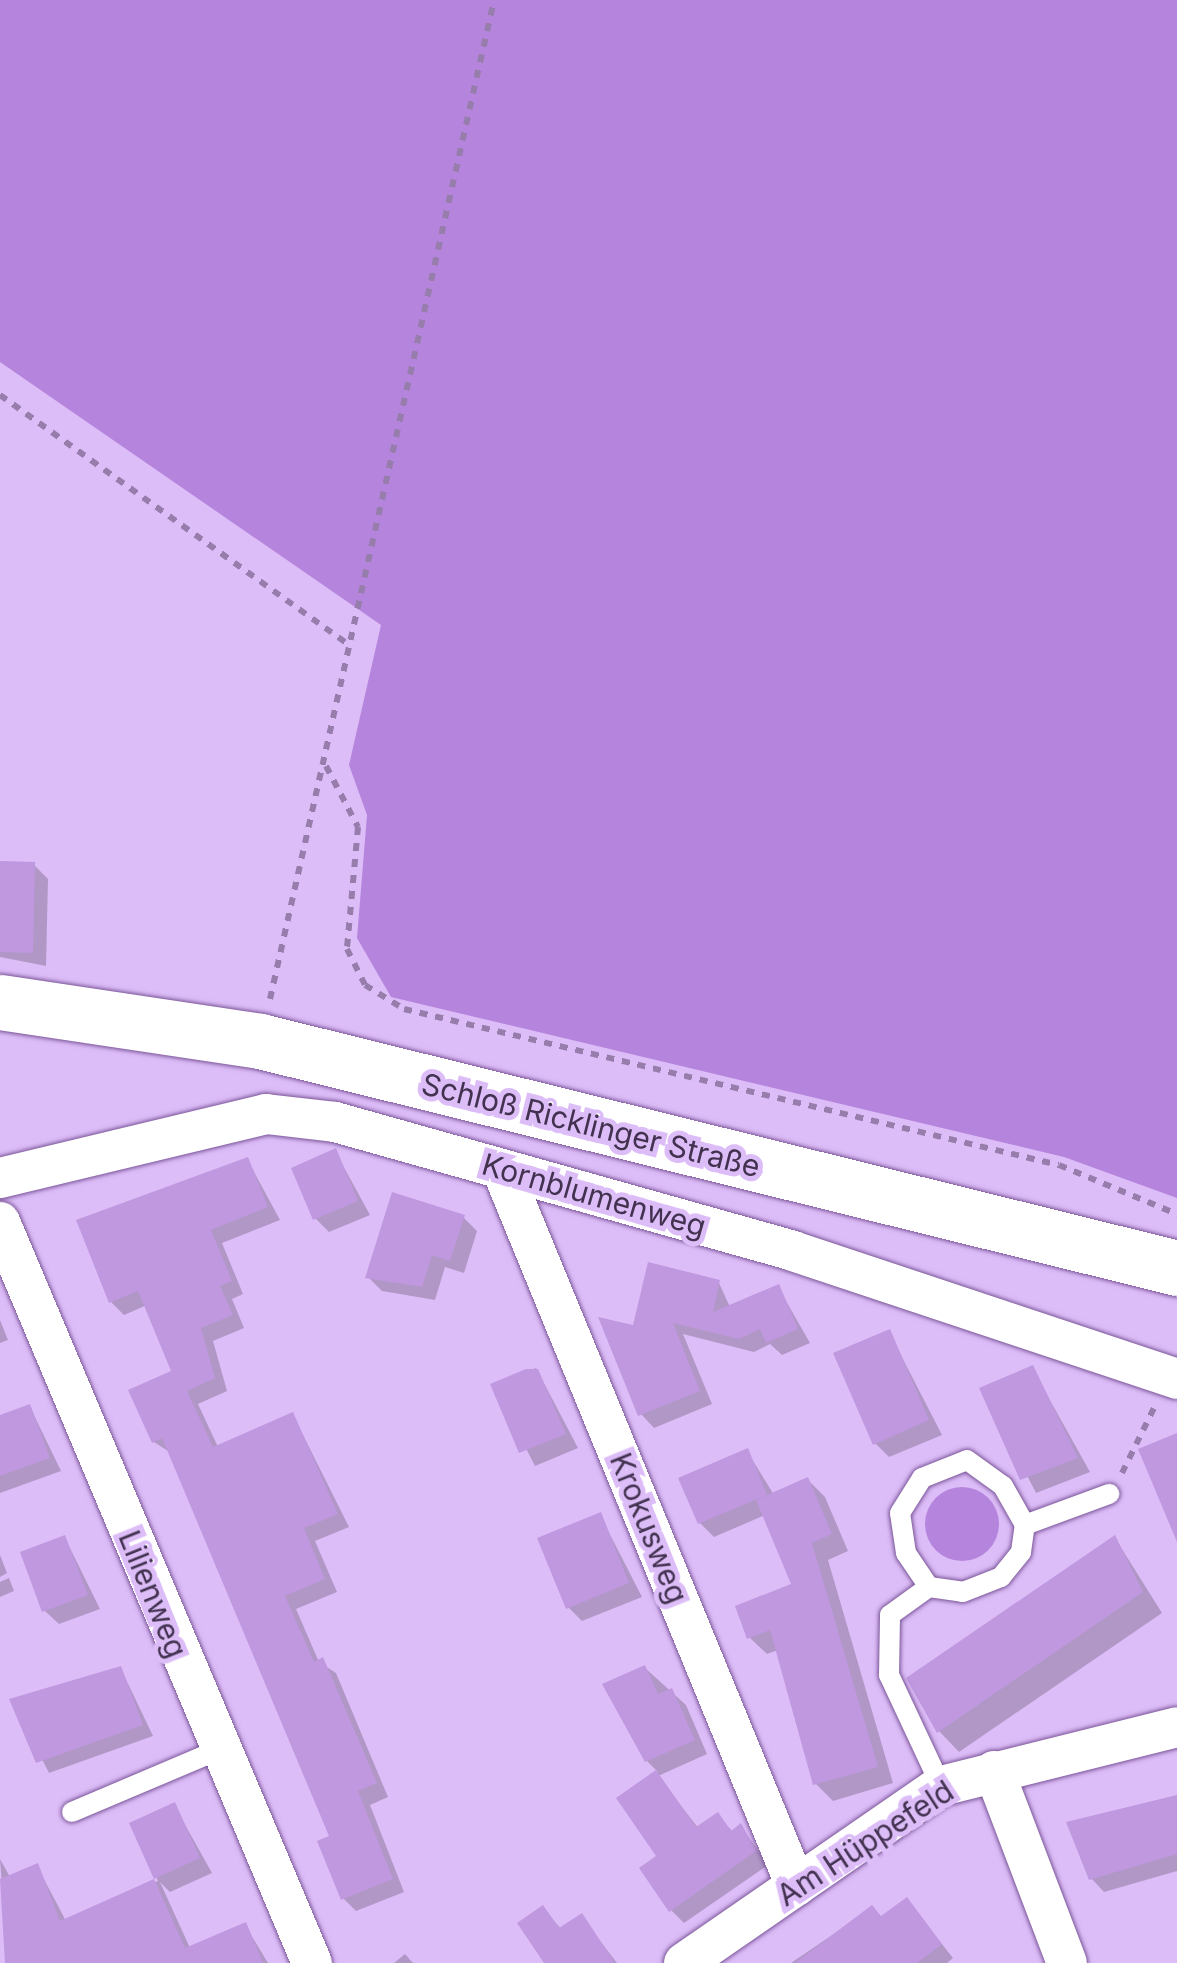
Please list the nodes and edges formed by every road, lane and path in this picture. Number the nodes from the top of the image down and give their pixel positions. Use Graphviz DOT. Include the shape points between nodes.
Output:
graph roads {
  1 [pos="494,0"];
  2 [pos="0,395"];
  3 [pos="347,643"];
  4 [pos="325,766"];
  5 [pos="0,1002"];
  6 [pos="260,1041"];
  7 [pos="502,1170"];
  8 [pos="0,1178"];
  9 [pos="1177,1214"];
  10 [pos="0,1222"];
  11 [pos="1177,1268"];
  12 [pos="1173,1377"];
  13 [pos="1109,1494"];
  14 [pos="1025,1525"];
  15 [pos="929,1587"];
  16 [pos="1177,1727"];
  17 [pos="218,1750"];
  18 [pos="994,1770"];
  19 [pos="942,1786"];
  20 [pos="72,1812"];
  21 [pos="796,1886"];
  22 [pos="312,1963"];
  23 [pos="684,1963"];
  24 [pos="1067,1963"];
  1 -- 3 [label="path"];
  2 -- 3 [label="path"];
  3 -- 4 [label="path"];
  4 -- 6 [label="path"];
  4 -- 9 [label="path" via="358,828 347,949 365,984 404,1009 1060,1165"];
  5 -- 6 [label="street, Schloß Ricklinger Straße"];
  6 -- 11 [label="street, Schloß Ricklinger Straße"];
  7 -- 8 [label="street, Kornblumenweg" via="335,1122 266,1114"];
  7 -- 12 [label="street, Kornblumenweg" via="793,1251"];
  7 -- 21 [label="street, Krokusweg"];
  10 -- 17 [label="street, Lilienweg"];
  12 -- 13 [label="path"];
  13 -- 14 [label="lane"];
  14 -- 15 [label="lane" via="1021,1552 1001,1577 962,1592"];
  14 -- 15 [label="lane" via="1002,1486 967,1460 922,1478 900,1513 906,1553"];
  15 -- 19 [label="lane" via="890,1615 889,1674"];
  16 -- 18 [label="street, Am Hüppefeld"];
  17 -- 20 [label="lane"];
  17 -- 22 [label="street, Lilienweg"];
  18 -- 19 [label="street, Am Hüppefeld"];
  18 -- 24 [label="street"];
  19 -- 21 [label="street, Am Hüppefeld"];
  21 -- 23 [label="street, Am Hüppefeld"];
}
